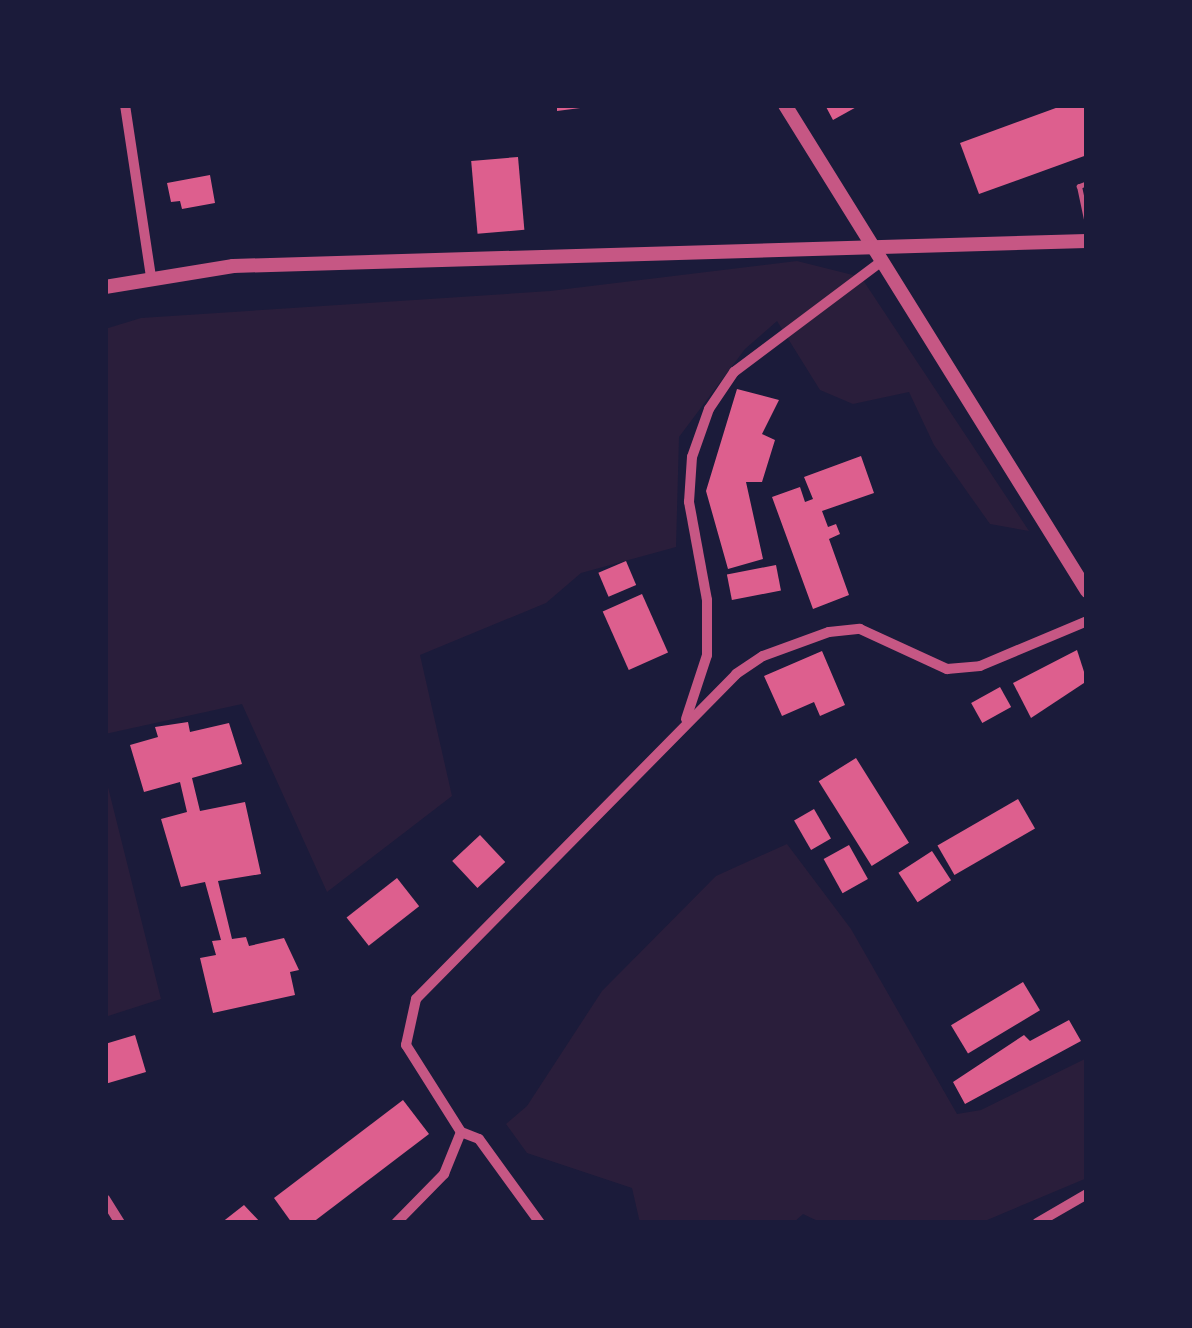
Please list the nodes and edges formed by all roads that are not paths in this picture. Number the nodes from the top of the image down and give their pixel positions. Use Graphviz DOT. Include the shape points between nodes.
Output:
graph roads {
  1 [pos="125,105"];
  2 [pos="785,105"];
  3 [pos="1087,183"];
  4 [pos="1087,226"];
  5 [pos="1087,241"];
  6 [pos="879,256"];
  7 [pos="151,276"];
  8 [pos="105,287"];
  9 [pos="1087,591"];
  10 [pos="1087,621"];
  11 [pos="684,725"];
  12 [pos="461,1132"];
  13 [pos="1087,1194"];
  14 [pos="105,1200"];
  15 [pos="120,1223"];
  16 [pos="396,1223"];
  17 [pos="540,1223"];
  18 [pos="1037,1223"];
  1 -- 7 [label="street"];
  2 -- 6 [label="street"];
  3 -- 4 [label="lane" via="1080,186"];
  5 -- 6 [label="street"];
  6 -- 7 [label="street" via="328,262"];
  6 -- 9 [label="street"];
  6 -- 11 [label="street" via="734,372 709,409 692,457 689,502 708,600 707,655"];
  7 -- 8 [label="street"];
  10 -- 11 [label="street" via="980,666 947,669 860,629 829,632 763,656"];
  11 -- 12 [label="street" via="416,1000 406,1046"];
  12 -- 16 [label="street" via="444,1174"];
  12 -- 17 [label="street" via="479,1139"];
  13 -- 18 [label="street"];
  14 -- 15 [label="street"];
}
